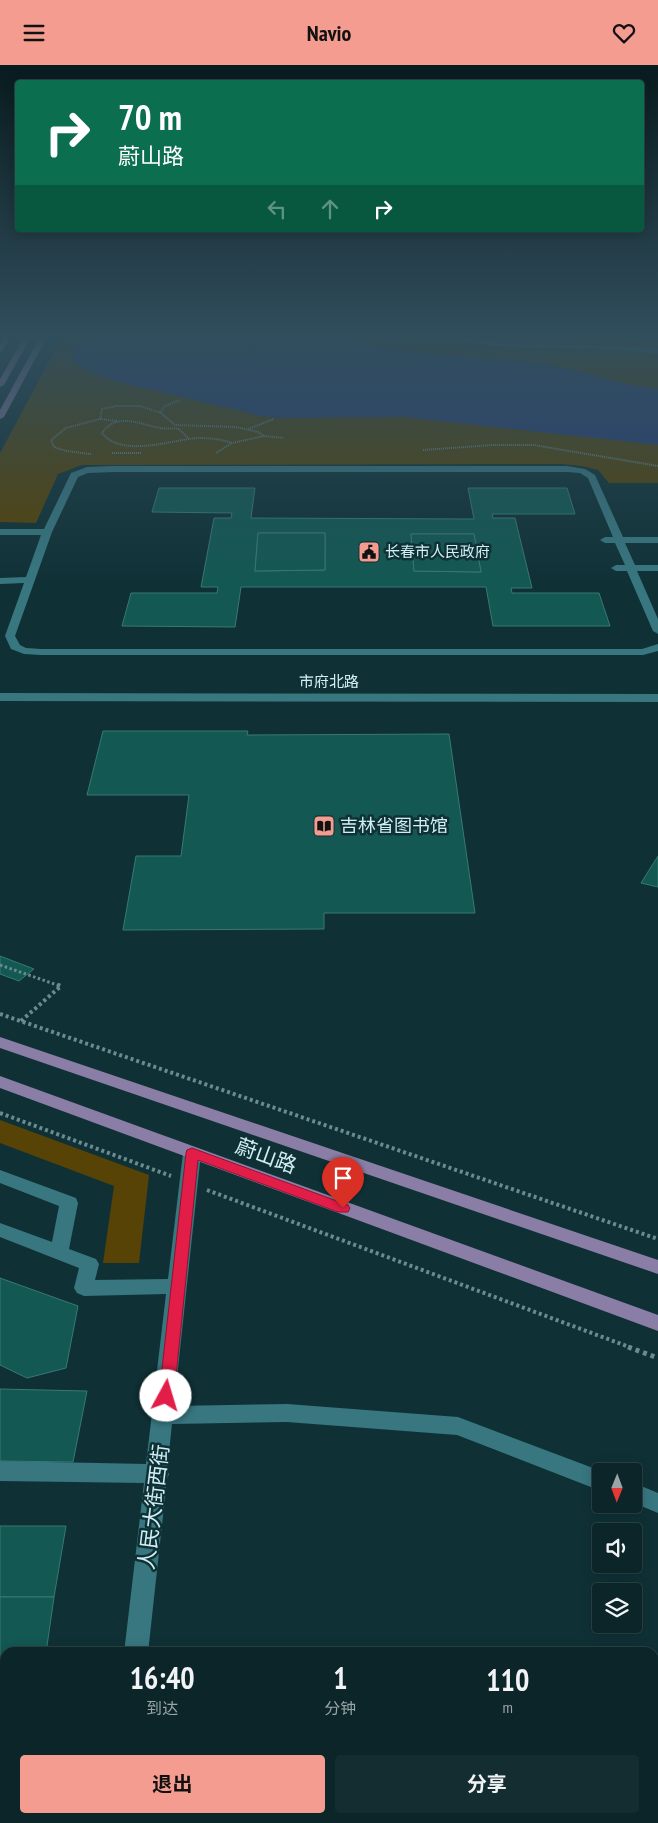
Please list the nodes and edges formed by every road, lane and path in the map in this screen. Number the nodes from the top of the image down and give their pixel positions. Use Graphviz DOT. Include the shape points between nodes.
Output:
graph roads {
  1 [pos="100,419"];
  2 [pos="167,419"];
  3 [pos="274,419"];
  4 [pos="120,421"];
  5 [pos="175,425"];
  6 [pos="168,429"];
  7 [pos="248,429"];
  8 [pos="264,436"];
  9 [pos="284,438"];
  10 [pos="188,439"];
  11 [pos="232,443"];
  12 [pos="137,446"];
  13 [pos="423,450"];
  14 [pos="132,452"];
  15 [pos="106,453"];
  16 [pos="94,454"];
  17 [pos="146,454"];
  18 [pos="212,455"];
  19 [pos="658,466"];
  20 [pos="48,531"];
  21 [pos="0,532"];
  22 [pos="620,539"];
  23 [pos="605,540"];
  24 [pos="658,540"];
  25 [pos="39,554"];
  26 [pos="52,554"];
  27 [pos="616,568"];
  28 [pos="631,568"];
  29 [pos="658,568"];
  30 [pos="30,580"];
  31 [pos="0,581"];
  32 [pos="658,631"];
  33 [pos="658,647"];
  34 [pos="0,697"];
  35 [pos="658,697"];
  36 [pos="0,965"];
  37 [pos="0,1014"];
  38 [pos="21,1021"];
  39 [pos="0,1042"];
  40 [pos="0,1082"];
  41 [pos="0,1113"];
  42 [pos="192,1153"];
  43 [pos="0,1176"];
  44 [pos="189,1183"];
  45 [pos="0,1230"];
  46 [pos="658,1239"];
  47 [pos="59,1253"];
  48 [pos="658,1267"];
  49 [pos="178,1286"];
  50 [pos="658,1323"];
  51 [pos="658,1358"];
  52 [pos="164,1415"];
  53 [pos="0,1471"];
  54 [pos="158,1473"];
  55 [pos="592,1478"];
  56 [pos="642,1496"];
  57 [pos="658,1503"];
  58 [pos="137,1647"];
  1 -- 4 [label="path"];
  1 -- 16 [label="path" via="67,428 51,441 54,447 66,451"];
  2 -- 5 [label="path"];
  3 -- 7 [label="path"];
  4 -- 6 [label="path"];
  4 -- 12 [label="path" via="106,427 102,433 105,439"];
  5 -- 6 [label="path"];
  5 -- 7 [label="path"];
  6 -- 10 [label="path" via="181,430"];
  7 -- 8 [label="path"];
  8 -- 9 [label="path"];
  8 -- 11 [label="path"];
  10 -- 11 [label="path" via="216,439"];
  10 -- 12 [label="path"];
  11 -- 18 [label="path"];
  12 -- 14 [label="path"];
  13 -- 19 [label="path" via="531,445"];
  14 -- 15 [label="path"];
  14 -- 17 [label="path"];
  20 -- 21 [label="street"];
  20 -- 22 [label="street" via="74,475 88,470 566,469 582,471 592,477"];
  20 -- 25 [label="street"];
  22 -- 23 [label="street"];
  22 -- 24 [label="street"];
  22 -- 28 [label="street"];
  25 -- 26 [label="street"];
  25 -- 30 [label="street"];
  27 -- 28 [label="street"];
  28 -- 29 [label="street"];
  28 -- 32 [label="street"];
  30 -- 31 [label="street"];
  30 -- 33 [label="street" via="10,636 15,647 24,651 356,649 643,652"];
  34 -- 35 [label="street, 市府北路"];
  36 -- 38 [label="path" via="61,986"];
  37 -- 38 [label="path"];
  38 -- 46 [label="path"];
  39 -- 48 [label="main road, 蔚山路"];
  40 -- 42 [label="main road, 蔚山路"];
  41 -- 44 [label="path"];
  42 -- 44 [label="street, 人民大街西街"];
  42 -- 50 [label="main road, 蔚山路"];
  43 -- 47 [label="street" via="69,1203"];
  44 -- 49 [label="street, 人民大街西街"];
  44 -- 51 [label="path"];
  45 -- 47 [label="street"];
  47 -- 49 [label="street" via="88,1264 84,1288"];
  49 -- 52 [label="street, 人民大街西街"];
  52 -- 54 [label="street, 人民大街西街"];
  52 -- 55 [label="street" via="287,1413 458,1426"];
  53 -- 54 [label="street"];
  54 -- 58 [label="street, 人民大街西街"];
  56 -- 57 [label="street"];
}
